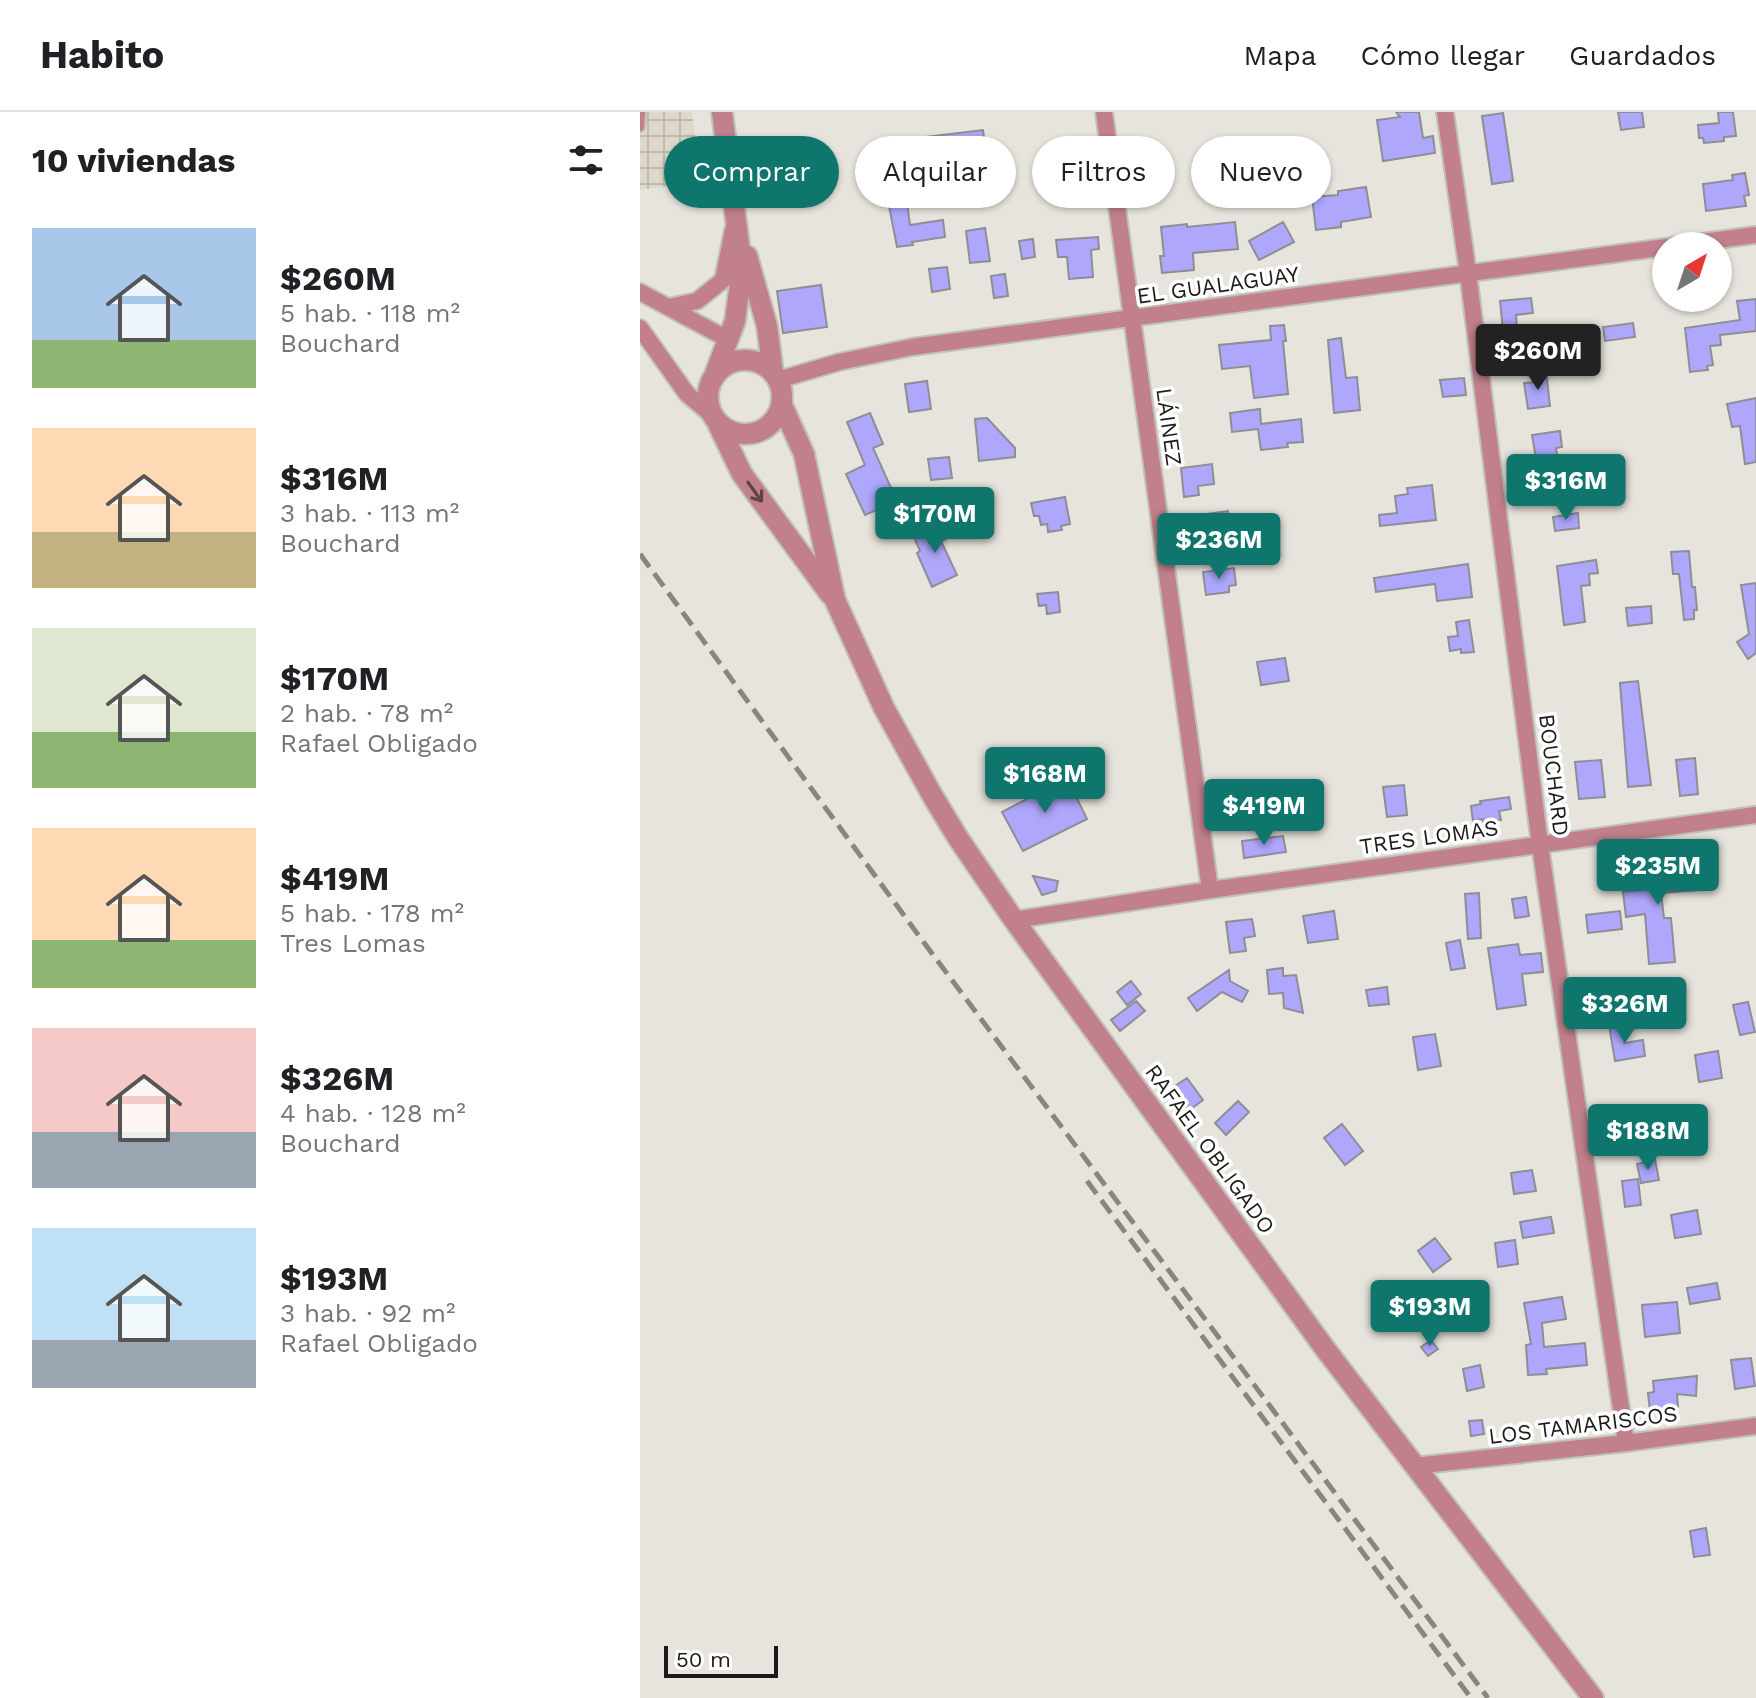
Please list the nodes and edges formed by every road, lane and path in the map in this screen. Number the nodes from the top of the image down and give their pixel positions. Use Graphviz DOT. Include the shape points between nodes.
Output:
graph roads {
  1 [pos="641,112"];
  2 [pos="722,112"];
  3 [pos="1104,112"];
  4 [pos="1445,112"];
  5 [pos="640,127"];
  6 [pos="736,216"];
  7 [pos="1756,235"];
  8 [pos="1732,238"];
  9 [pos="1652,249"];
  10 [pos="1468,273"];
  11 [pos="640,292"];
  12 [pos="669,307"];
  13 [pos="1132,319"];
  14 [pos="640,328"];
  15 [pos="729,340"];
  16 [pos="715,374"];
  17 [pos="776,376"];
  18 [pos="782,405"];
  19 [pos="715,420"];
  20 [pos="835,600"];
  21 [pos="1756,815"];
  22 [pos="1540,845"];
  23 [pos="1210,890"];
  24 [pos="1014,920"];
  25 [pos="1756,1426"];
  26 [pos="1626,1443"];
  27 [pos="1414,1466"];
  28 [pos="1593,1698"];
  1 -- 5 [label="lane"];
  2 -- 6 [label="street"];
  3 -- 13 [label="street, LÁINEZ"];
  4 -- 10 [label="street, BOUCHARD"];
  6 -- 12 [label="street" via="723,280 697,301"];
  6 -- 15 [label="street" via="742,268"];
  6 -- 17 [label="street"];
  7 -- 8 [label="street"];
  9 -- 10 [label="street, EL GUALAGUAY"];
  10 -- 13 [label="street, EL GUALAGUAY"];
  10 -- 22 [label="street, BOUCHARD"];
  11 -- 12 [label="street"];
  12 -- 15 [label="street"];
  13 -- 17 [label="street, EL GUALAGUAY" via="912,347"];
  13 -- 23 [label="street, LÁINEZ"];
  14 -- 19 [label="street" via="687,394"];
  15 -- 16 [label="street"];
  16 -- 17 [label="street" via="741,360 762,364"];
  16 -- 19 [label="street" via="707,396"];
  17 -- 18 [label="street"];
  18 -- 19 [label="street" via="773,422 758,432 732,432"];
  18 -- 20 [label="street, RAFAEL OBLIGADO" via="804,454"];
  19 -- 20 [label="street, RAFAEL OBLIGADO, one-way" via="742,474"];
  20 -- 24 [label="street, RAFAEL OBLIGADO" via="907,752"];
  21 -- 22 [label="street, TRES LOMAS"];
  22 -- 23 [label="street, TRES LOMAS"];
  22 -- 26 [label="street, BOUCHARD"];
  23 -- 24 [label="street, TRES LOMAS"];
  24 -- 27 [label="street, RAFAEL OBLIGADO"];
  25 -- 26 [label="street, LOS TAMARISCOS"];
  26 -- 27 [label="street, LOS TAMARISCOS"];
  27 -- 28 [label="street, RAFAEL OBLIGADO"];
}
